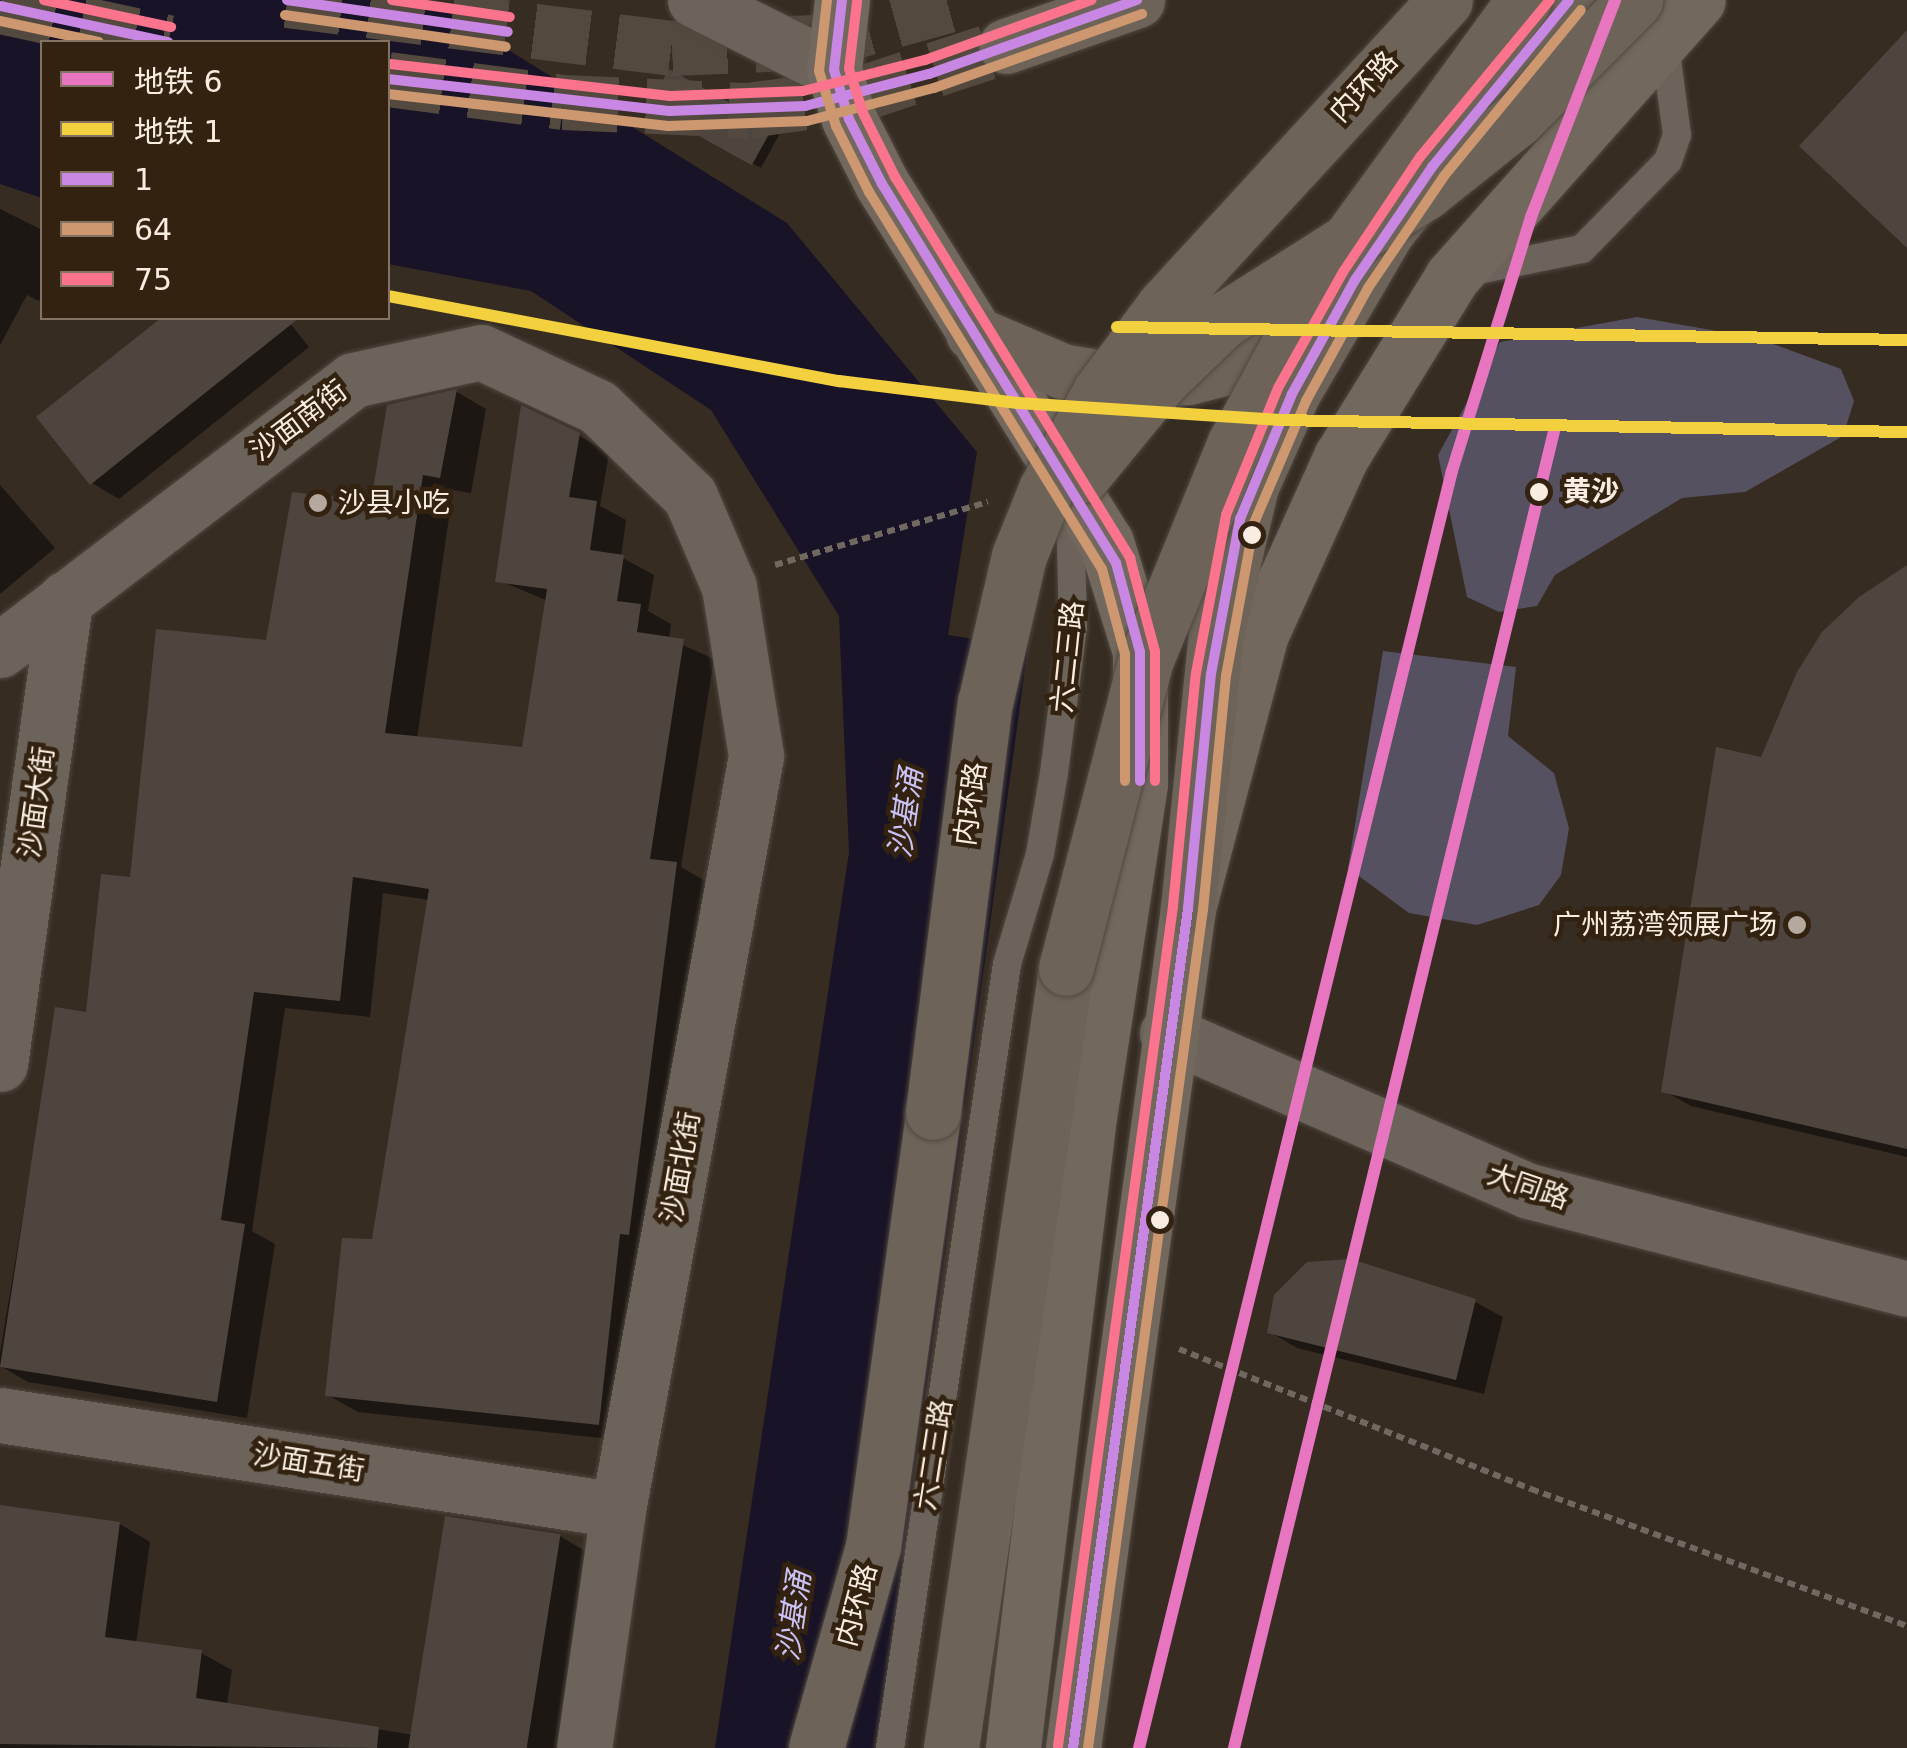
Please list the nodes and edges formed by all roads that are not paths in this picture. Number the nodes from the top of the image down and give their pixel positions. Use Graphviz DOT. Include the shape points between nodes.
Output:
graph roads {
  1 [pos="695,0"];
  2 [pos="842,0"];
  3 [pos="1137,0"];
  4 [pos="1446,0"];
  5 [pos="1524,0"];
  6 [pos="1568,0"];
  7 [pos="1666,12"];
  8 [pos="1006,46"];
  9 [pos="834,70"];
  10 [pos="1452,277"];
  11 [pos="973,334"];
  12 [pos="1320,343"];
  13 [pos="1068,482"];
  14 [pos="1019,556"];
  15 [pos="729,588"];
  16 [pos="65,600"];
  17 [pos="0,650"];
  18 [pos="1188,908"];
  19 [pos="1167,1033"];
  20 [pos="0,1064"];
  21 [pos="1907,1288"];
  22 [pos="0,1415"];
  23 [pos="618,1510"];
  24 [pos="584,1748"];
  25 [pos="816,1748"];
  26 [pos="890,1748"];
  27 [pos="951,1748"];
  28 [pos="1013,1748"];
  29 [pos="1073,1748"];
  1 -- 9 [label="street"];
  2 -- 9 [label="main road"];
  3 -- 8 [label="highway"];
  4 -- 14 [label="highway, 内环路, bridge" via="1212,250 1130,349 1078,428"];
  5 -- 27 [label="highway, bridge" via="1390,176 1290,338 1196,526 1146,662 1099,820 1066,968"];
  6 -- 12 [label="highway" via="1387,231"];
  7 -- 10 [label="main road"];
  7 -- 10 [label="lane" via="1677,135 1668,161 1582,249 1502,260"];
  7 -- 14 [label="highway, bridge" via="1440,181 1222,321 1161,380"];
  9 -- 11 [label="main road" via="882,184"];
  10 -- 18 [label="main road" via="1341,457 1283,577 1245,681"];
  11 -- 12 [label="highway" via="1062,371 1122,381 1190,377"];
  11 -- 13 [label="main road"];
  12 -- 18 [label="highway" via="1252,486 1231,552 1210,674"];
  13 -- 26 [label="lane, 六二三路" via="1075,559 1067,682 1040,854 1007,964"];
  13 -- 28 [label="main road, 六二三路" via="1106,542 1126,592 1140,652 1143,739 1089,1116"];
  14 -- 25 [label="highway, 内环路, bridge" via="985,703 873,1547"];
  15 -- 16 [label="street, 沙面南街" via="690,496 611,420 481,352 353,380"];
  15 -- 23 [label="street, 沙面北街" via="756,756"];
  16 -- 17 [label="street, 沙面南街"];
  16 -- 20 [label="street, 沙面大街"];
  18 -- 19 [label="main road"];
  19 -- 21 [label="street, 大同路" via="1529,1190"];
  19 -- 29 [label="main road"];
  22 -- 23 [label="street, 沙面五街"];
  23 -- 24 [label="street, 沙面北街"];
}
